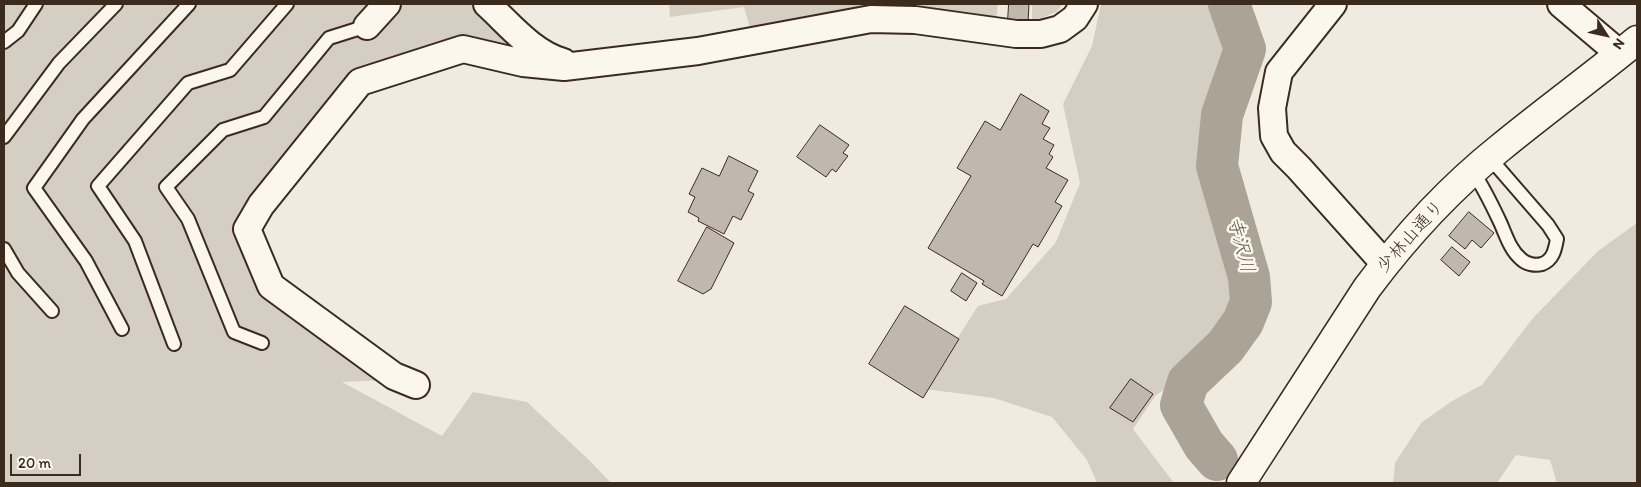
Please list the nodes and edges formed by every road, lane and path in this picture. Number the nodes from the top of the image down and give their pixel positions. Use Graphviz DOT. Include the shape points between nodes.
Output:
graph roads {
  1 [pos="36,4"];
  2 [pos="116,4"];
  3 [pos="189,4"];
  4 [pos="287,4"];
  5 [pos="387,4"];
  6 [pos="487,4"];
  7 [pos="1084,4"];
  8 [pos="1334,4"];
  9 [pos="1561,4"];
  10 [pos="367,26"];
  11 [pos="4,42"];
  12 [pos="1628,47"];
  13 [pos="584,65"];
  14 [pos="4,137"];
  15 [pos="1481,164"];
  16 [pos="4,249"];
  17 [pos="1386,262"];
  18 [pos="52,311"];
  19 [pos="122,329"];
  20 [pos="262,343"];
  21 [pos="174,344"];
  22 [pos="416,385"];
  23 [pos="1241,483"];
  1 -- 11 [label="lane" via="18,31"];
  2 -- 14 [label="lane" via="59,63"];
  3 -- 19 [label="lane" via="83,118 34,188 86,261"];
  4 -- 21 [label="lane" via="230,70 188,82 98,186 135,241"];
  5 -- 10 [label="street"];
  6 -- 13 [label="street" via="550,58"];
  7 -- 13 [label="street" via="1075,18 1060,29 1041,34 1016,34 915,20 871,20 698,51"];
  8 -- 17 [label="street" via="1279,72 1272,108 1274,136 1282,152"];
  9 -- 12 [label="street"];
  10 -- 20 [label="lane" via="329,38 264,117 223,130 166,187 188,219 234,332"];
  12 -- 15 [label="street, 少林山通り"];
  13 -- 22 [label="street" via="523,64 463,49 360,82 261,205 247,228 271,286 394,376"];
  15 -- 15 [label="lane" via="1548,225 1557,240 1554,254 1548,262 1531,265 1512,250 1488,195"];
  15 -- 17 [label="street, 少林山通り" via="1427,216"];
  16 -- 18 [label="lane" via="18,273"];
  17 -- 23 [label="street, 少林山通り"];
}
